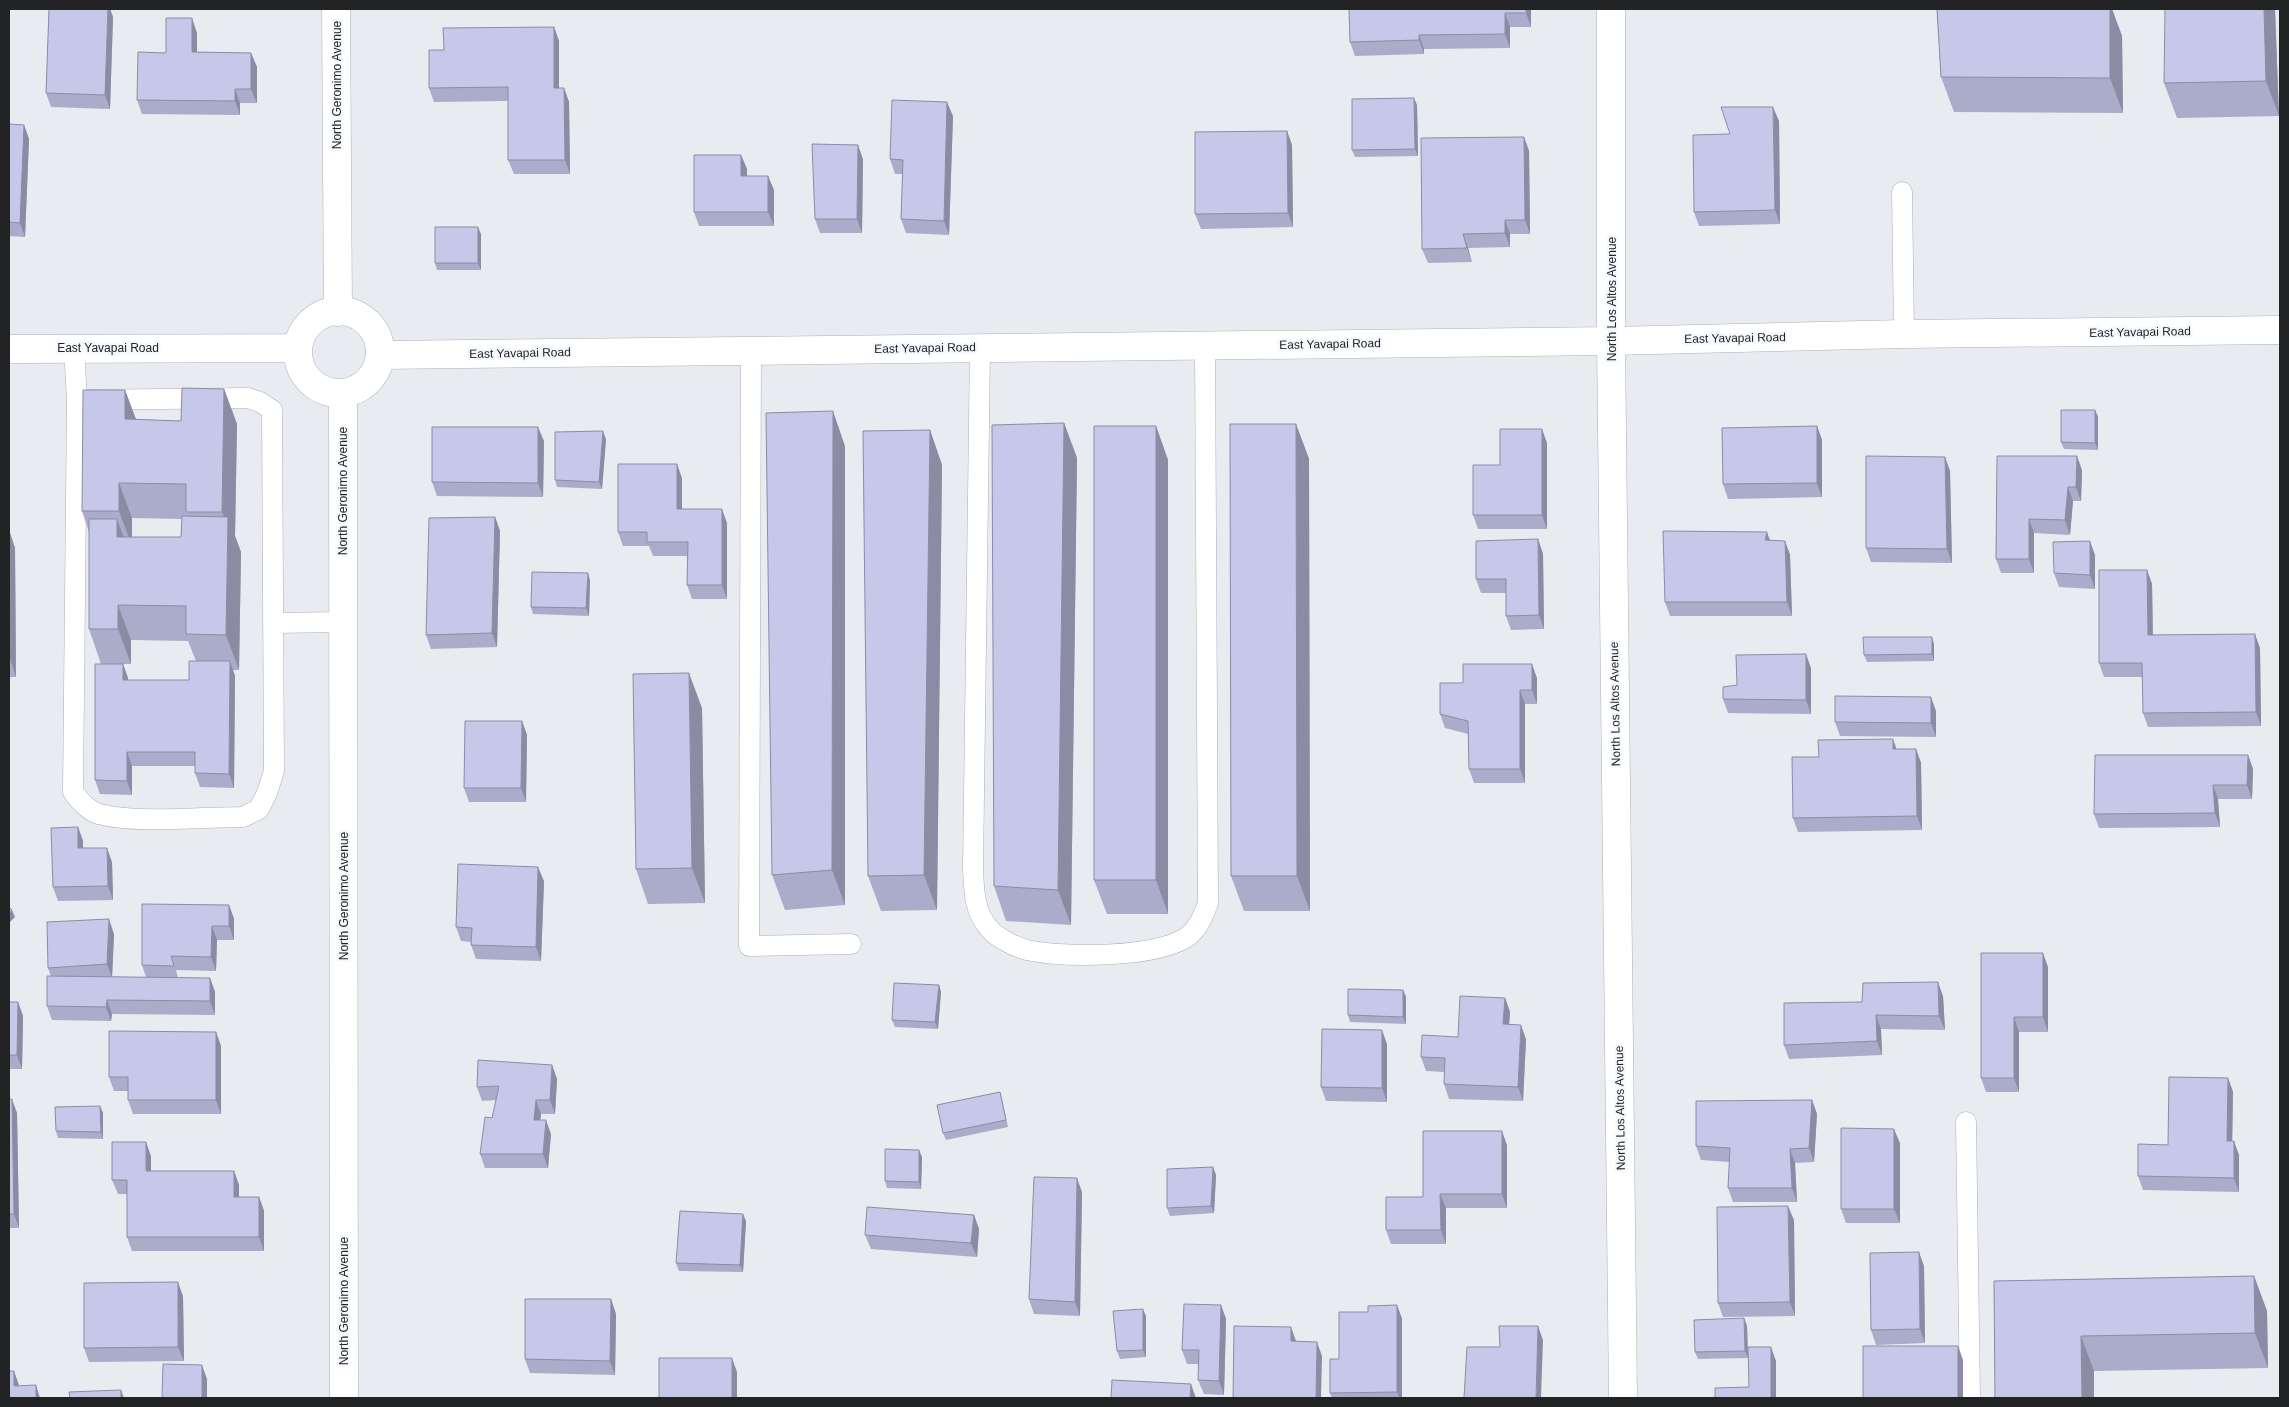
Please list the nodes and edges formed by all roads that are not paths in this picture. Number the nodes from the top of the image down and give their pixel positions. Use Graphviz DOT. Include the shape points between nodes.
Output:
graph roads {
  1 [pos="336,9"];
  2 [pos="1611,9"];
  3 [pos="1902,192"];
  4 [pos="338,312"];
  5 [pos="2280,330"];
  6 [pos="1904,334"];
  7 [pos="1612,341"];
  8 [pos="1205,346"];
  9 [pos="74,348"];
  10 [pos="297,348"];
  11 [pos="980,348"];
  12 [pos="9,349"];
  13 [pos="751,350"];
  14 [pos="380,355"];
  15 [pos="343,393"];
  16 [pos="77,400"];
  17 [pos="343,622"];
  18 [pos="273,623"];
  19 [pos="851,944"];
  20 [pos="1966,1122"];
  21 [pos="344,1398"];
  22 [pos="1623,1398"];
  23 [pos="1970,1398"];
  1 -- 4 [label="street, North Geronimo Avenue"];
  2 -- 7 [label="street, North Los Altos Avenue"];
  3 -- 6 [label="lane"];
  4 -- 10 [label="street" via="323,314 311,321"];
  4 -- 14 [label="street" via="357,315 370,325"];
  5 -- 6 [label="street, East Yavapai Road"];
  6 -- 7 [label="street, East Yavapai Road"];
  7 -- 8 [label="street, East Yavapai Road"];
  7 -- 22 [label="street, North Los Altos Avenue"];
  8 -- 11 [label="street, East Yavapai Road"];
  8 -- 11 [label="lane" via="1208,902 1201,923 1170,946 1142,951 1057,955 1024,950 988,928 979,912 975,895"];
  9 -- 10 [label="street, East Yavapai Road"];
  9 -- 12 [label="street, East Yavapai Road"];
  9 -- 16 [label="lane"];
  10 -- 15 [label="street" via="303,373 316,386 329,392"];
  11 -- 13 [label="street, East Yavapai Road"];
  13 -- 14 [label="street, East Yavapai Road"];
  13 -- 19 [label="lane" via="749,946"];
  14 -- 15 [label="street" via="368,381"];
  15 -- 17 [label="street, North Geronimo Avenue"];
  16 -- 18 [label="lane" via="248,398 272,410"];
  16 -- 18 [label="lane" via="73,792 82,804 98,814 133,819 243,816 259,810 274,771"];
  17 -- 18 [label="lane"];
  17 -- 21 [label="street, North Geronimo Avenue"];
  20 -- 23 [label="lane"];
}
